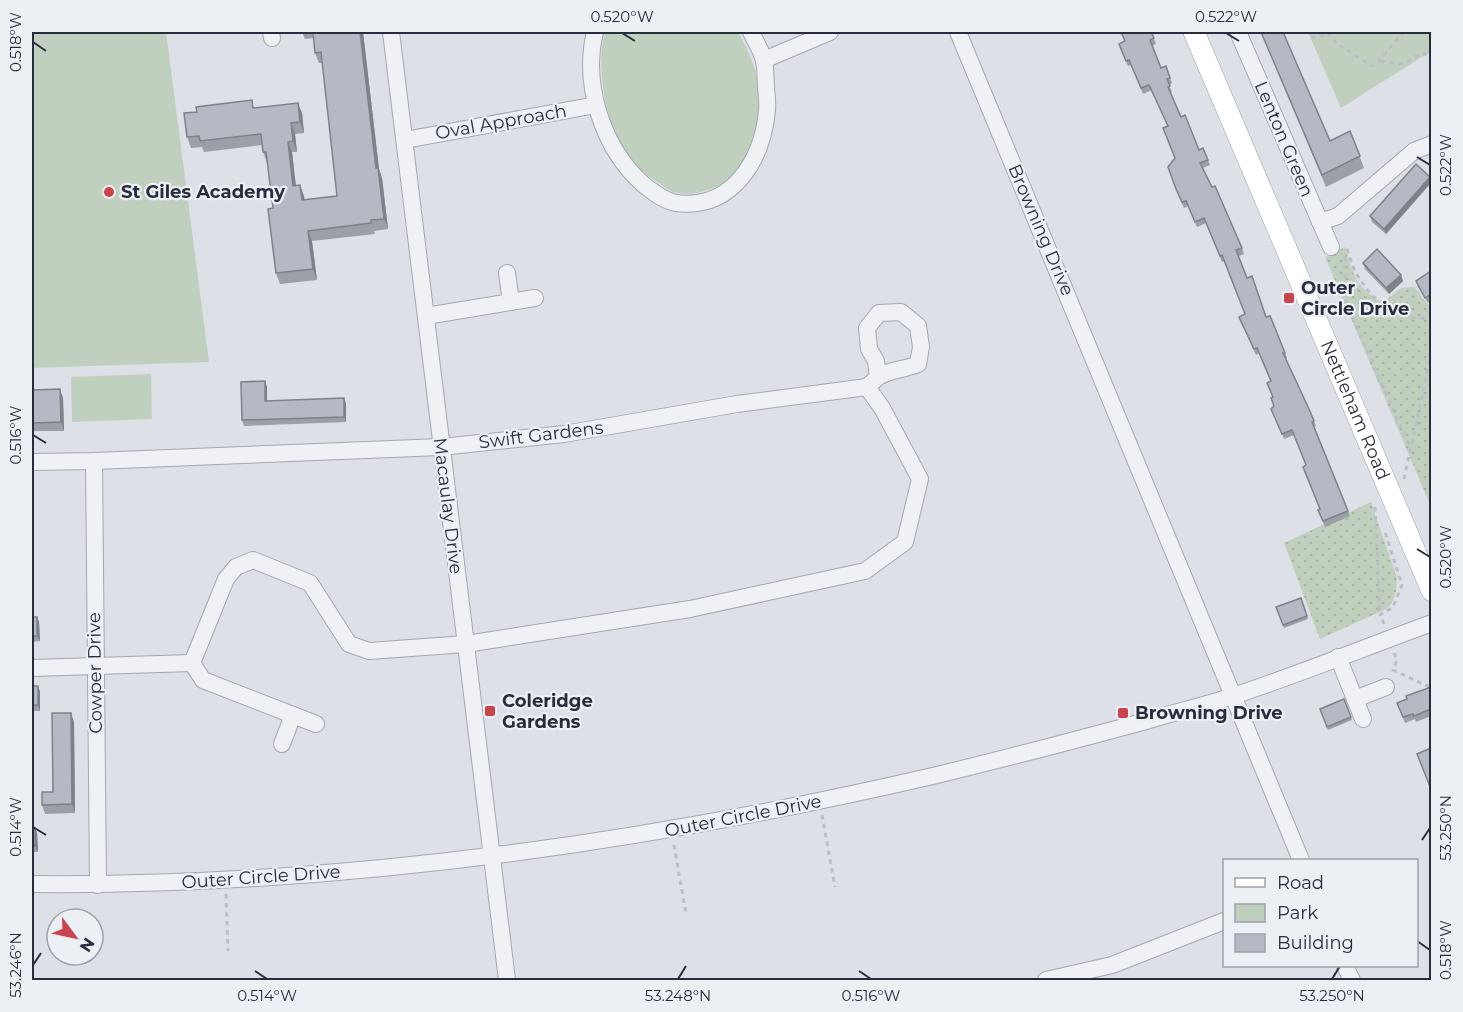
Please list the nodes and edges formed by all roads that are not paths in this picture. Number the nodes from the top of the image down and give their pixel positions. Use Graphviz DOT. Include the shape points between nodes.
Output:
graph roads {
  1 [pos="391,32"];
  2 [pos="595,32"];
  3 [pos="751,32"];
  4 [pos="830,32"];
  5 [pos="958,32"];
  6 [pos="1194,32"];
  7 [pos="1238,32"];
  8 [pos="764,60"];
  9 [pos="596,105"];
  10 [pos="405,140"];
  11 [pos="1431,144"];
  12 [pos="1320,222"];
  13 [pos="1330,247"];
  14 [pos="507,273"];
  15 [pos="535,298"];
  16 [pos="511,302"];
  17 [pos="426,316"];
  18 [pos="441,447"];
  19 [pos="94,461"];
  20 [pos="32,462"];
  21 [pos="1431,591"];
  22 [pos="1431,623"];
  23 [pos="466,644"];
  24 [pos="1338,657"];
  25 [pos="192,663"];
  26 [pos="95,666"];
  27 [pos="32,668"];
  28 [pos="1386,687"];
  29 [pos="1235,696"];
  30 [pos="1354,699"];
  31 [pos="293,715"];
  32 [pos="1363,719"];
  33 [pos="316,724"];
  34 [pos="282,744"];
  35 [pos="493,856"];
  36 [pos="1300,859"];
  37 [pos="32,884"];
  38 [pos="98,885"];
  39 [pos="1223,921"];
  40 [pos="1346,967"];
  41 [pos="507,981"];
  42 [pos="1046,981"];
  43 [pos="1352,981"];
  1 -- 10 [label="street, Macaulay Drive"];
  2 -- 9 [label="street" via="590,52"];
  3 -- 8 [label="street"];
  4 -- 8 [label="street"];
  5 -- 29 [label="street, Browning Drive"];
  6 -- 21 [label="main road, Nettleham Road" via="1376,463 1382,496"];
  7 -- 12 [label="street, Lenton Green"];
  8 -- 9 [label="street" via="768,109 760,145 746,174 726,193 709,201 673,202 655,194 620,160 606,136"];
  9 -- 10 [label="street, Oval Approach"];
  10 -- 17 [label="street, Macaulay Drive"];
  11 -- 12 [label="street" via="1414,151 1338,216"];
  12 -- 13 [label="street, Lenton Green"];
  14 -- 16 [label="street"];
  15 -- 16 [label="street"];
  16 -- 17 [label="street"];
  17 -- 18 [label="street, Macaulay Drive"];
  18 -- 19 [label="street, Swift Gardens"];
  18 -- 23 [label="street, Macaulay Drive"];
  18 -- 23 [label="street, Swift Gardens" via="564,434 872,382 920,479 905,542 865,571 690,609"];
  19 -- 20 [label="street, Swift Gardens"];
  19 -- 26 [label="street, Cowper Drive"];
  22 -- 24 [label="street, Outer Circle Drive"];
  23 -- 25 [label="street" via="369,651 349,644 310,583 253,560 236,567 226,579"];
  23 -- 35 [label="street, Macaulay Drive"];
  24 -- 29 [label="street, Outer Circle Drive"];
  24 -- 30 [label="street"];
  25 -- 26 [label="street"];
  25 -- 31 [label="street" via="203,680"];
  26 -- 27 [label="street"];
  26 -- 38 [label="street, Cowper Drive"];
  28 -- 30 [label="street"];
  29 -- 35 [label="street, Outer Circle Drive" via="1030,753 819,801 621,839"];
  29 -- 36 [label="street, Browning Drive"];
  30 -- 32 [label="street"];
  31 -- 33 [label="street"];
  31 -- 34 [label="street"];
  35 -- 38 [label="street, Outer Circle Drive" via="291,878"];
  35 -- 41 [label="street, Macaulay Drive"];
  37 -- 38 [label="street, Outer Circle Drive"];
  39 -- 42 [label="street" via="1112,965"];
  40 -- 43 [label="street"];
}
